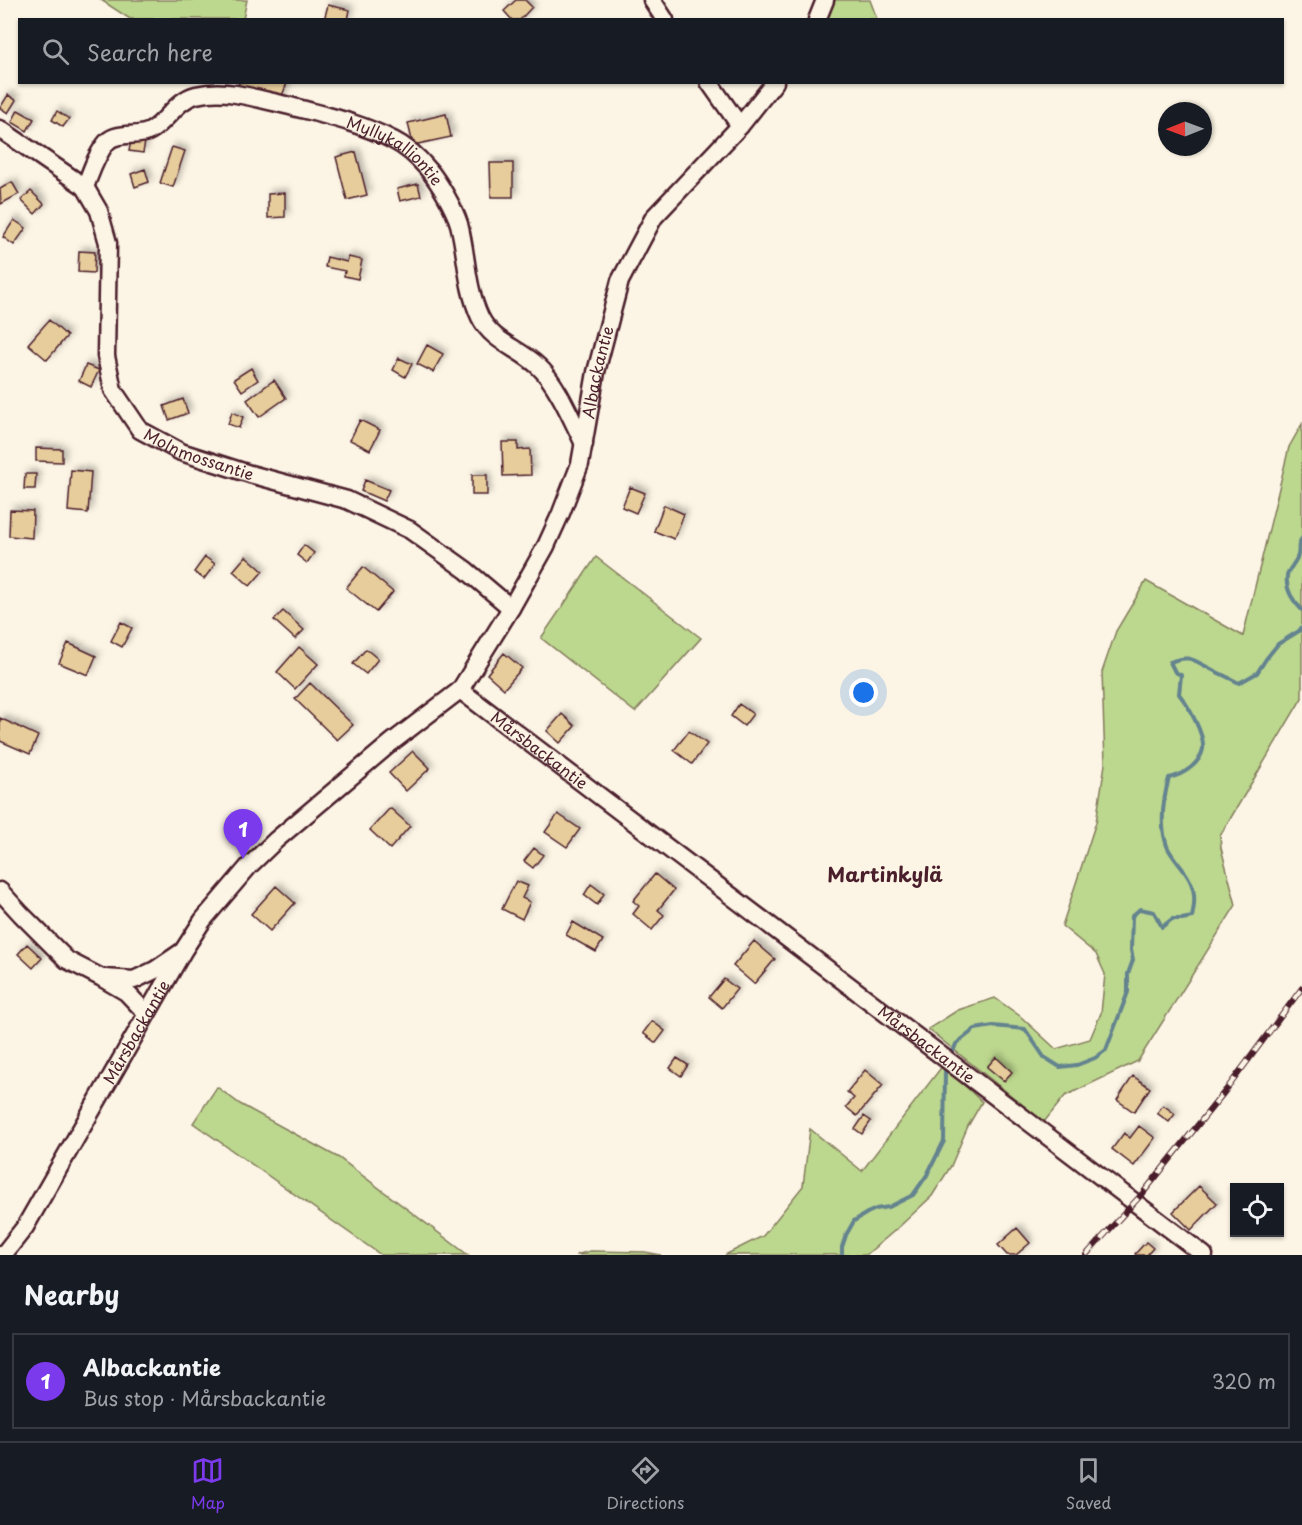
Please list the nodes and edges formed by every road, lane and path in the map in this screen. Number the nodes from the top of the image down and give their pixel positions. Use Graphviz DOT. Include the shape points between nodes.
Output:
graph roads {
  1 [pos="651,0"];
  2 [pos="825,0"];
  3 [pos="664,18"];
  4 [pos="818,18"];
  5 [pos="710,84"];
  6 [pos="774,84"];
  7 [pos="740,126"];
  8 [pos="0,129"];
  9 [pos="85,187"];
  10 [pos="584,444"];
  11 [pos="511,608"];
  12 [pos="460,690"];
  13 [pos="0,891"];
  14 [pos="183,951"];
  15 [pos="102,978"];
  16 [pos="147,1014"];
  17 [pos="3,1255"];
  18 [pos="1204,1255"];
  1 -- 3 [label="street"];
  2 -- 4 [label="street"];
  5 -- 7 [label="street"];
  6 -- 7 [label="street, Albackantie"];
  7 -- 10 [label="street, Albackantie" via="654,217 620,281 596,372"];
  8 -- 9 [label="street, Molnmossantie"];
  9 -- 10 [label="street, Myllykalliontie" via="109,140 148,133 193,95 235,93 323,115 392,139 408,148 429,170 451,205 459,223 469,287 483,322 496,338 548,377"];
  9 -- 11 [label="street, Molnmossantie" via="99,211 108,243 106,356 113,390 140,429 180,452 347,500 410,530"];
  10 -- 11 [label="street, Albackantie" via="561,513"];
  11 -- 12 [label="street, Albackantie"];
  12 -- 14 [label="street, Mårsbackantie" via="276,840 249,866"];
  12 -- 18 [label="street, Mårsbackantie"];
  13 -- 15 [label="street" via="67,960"];
  14 -- 15 [label="street" via="134,980"];
  14 -- 16 [label="street, Mårsbackantie"];
  15 -- 16 [label="street" via="126,992"];
  16 -- 17 [label="street, Mårsbackantie" via="25,1227"];
}
